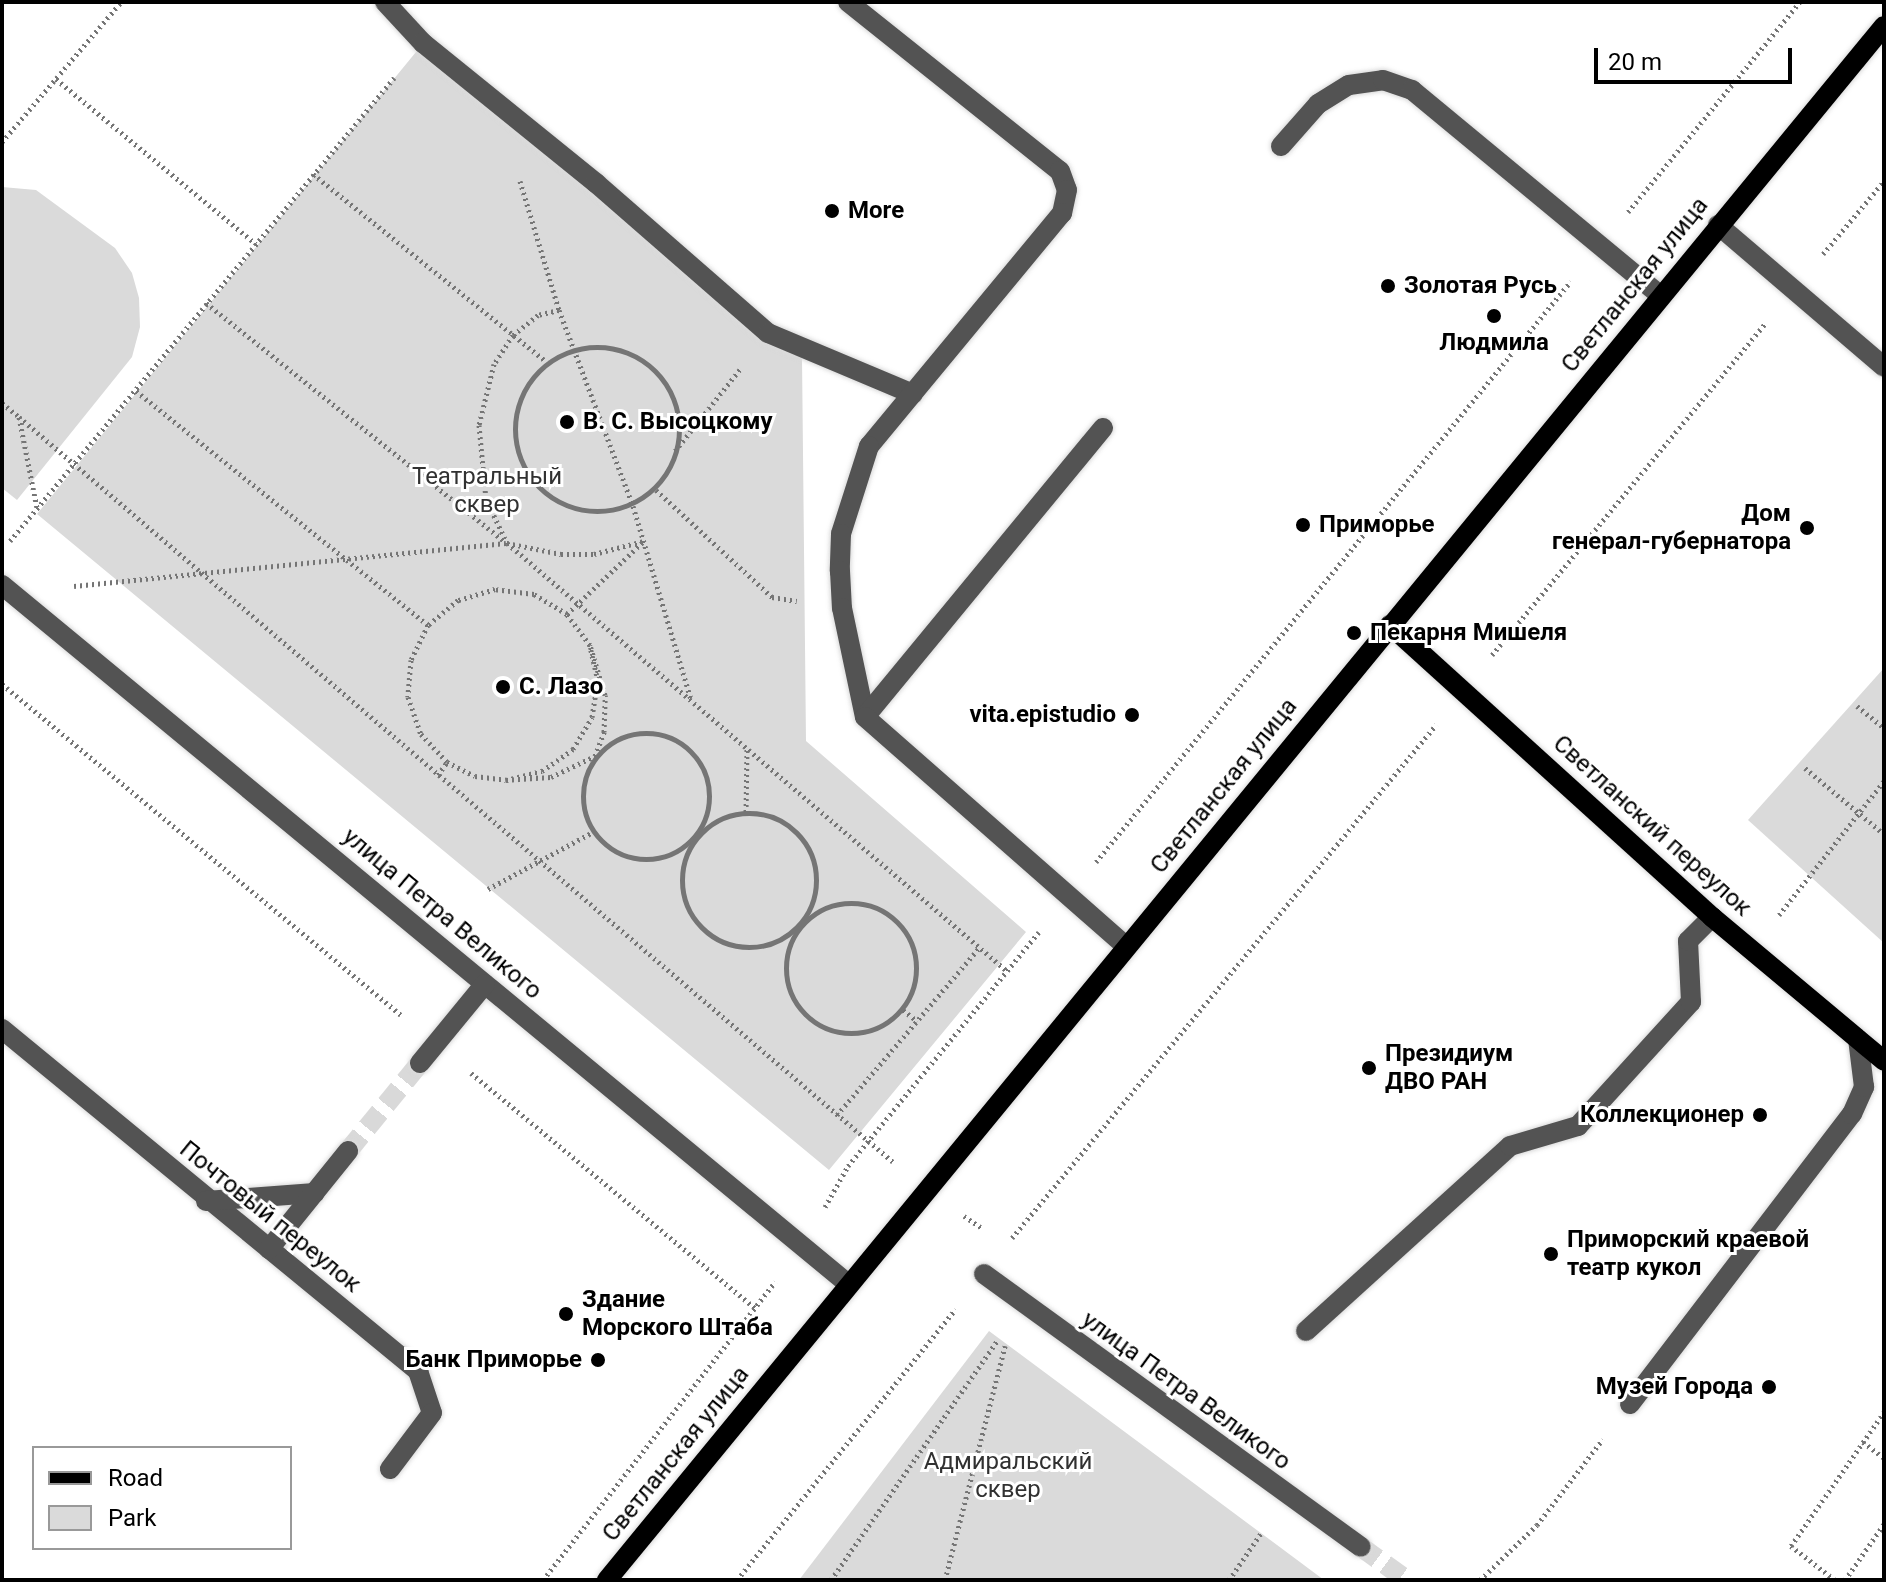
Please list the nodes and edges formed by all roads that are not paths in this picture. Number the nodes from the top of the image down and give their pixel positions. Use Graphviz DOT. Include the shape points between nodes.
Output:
graph roads {
  1 [pos="385,2"];
  2 [pos="848,2"];
  3 [pos="1884,26"];
  4 [pos="1281,146"];
  5 [pos="1718,225"];
  6 [pos="1660,295"];
  7 [pos="1884,367"];
  8 [pos="913,394"];
  9 [pos="1103,428"];
  10 [pos="2,585"];
  11 [pos="1390,625"];
  12 [pos="865,717"];
  13 [pos="1712,917"];
  14 [pos="1126,946"];
  15 [pos="485,984"];
  16 [pos="2,1029"];
  17 [pos="1858,1039"];
  18 [pos="1884,1061"];
  19 [pos="420,1063"];
  20 [pos="348,1151"];
  21 [pos="315,1193"];
  22 [pos="206,1201"];
  23 [pos="269,1249"];
  24 [pos="984,1274"];
  25 [pos="848,1284"];
  26 [pos="1306,1331"];
  27 [pos="1630,1404"];
  28 [pos="390,1469"];
  29 [pos="1361,1547"];
  30 [pos="607,1580"];
  1 -- 8 [label="street" via="423,43 596,183 768,333"];
  2 -- 8 [label="street" via="1060,171 1067,190 1062,213"];
  3 -- 5 [label="main road, Светланская улица"];
  4 -- 6 [label="street" via="1318,104 1349,85 1383,80 1412,90"];
  5 -- 6 [label="main road, Светланская улица"];
  5 -- 7 [label="street"];
  6 -- 11 [label="main road, Светланская улица"];
  8 -- 12 [label="street" via="869,446 841,534 842,608"];
  9 -- 12 [label="street"];
  10 -- 15 [label="street, улица Петра Великого"];
  11 -- 13 [label="main road, Светланский переулок"];
  11 -- 14 [label="main road, Светланская улица"];
  12 -- 14 [label="street"];
  13 -- 17 [label="main road, Светланский переулок"];
  13 -- 26 [label="street" via="1688,941 1691,1002 1578,1126 1510,1146"];
  14 -- 25 [label="main road, Светланская улица"];
  15 -- 19 [label="street"];
  15 -- 25 [label="street, улица Петра Великого"];
  16 -- 22 [label="street, Почтовый переулок"];
  17 -- 18 [label="main road, Светланский переулок"];
  17 -- 27 [label="street" via="1864,1087 1852,1114"];
  20 -- 21 [label="street"];
  21 -- 22 [label="street"];
  21 -- 23 [label="street"];
  22 -- 23 [label="street, Почтовый переулок"];
  23 -- 28 [label="street, Почтовый переулок" via="418,1371 432,1413"];
  24 -- 29 [label="street, улица Петра Великого"];
  25 -- 30 [label="main road, Светланская улица"];
}
